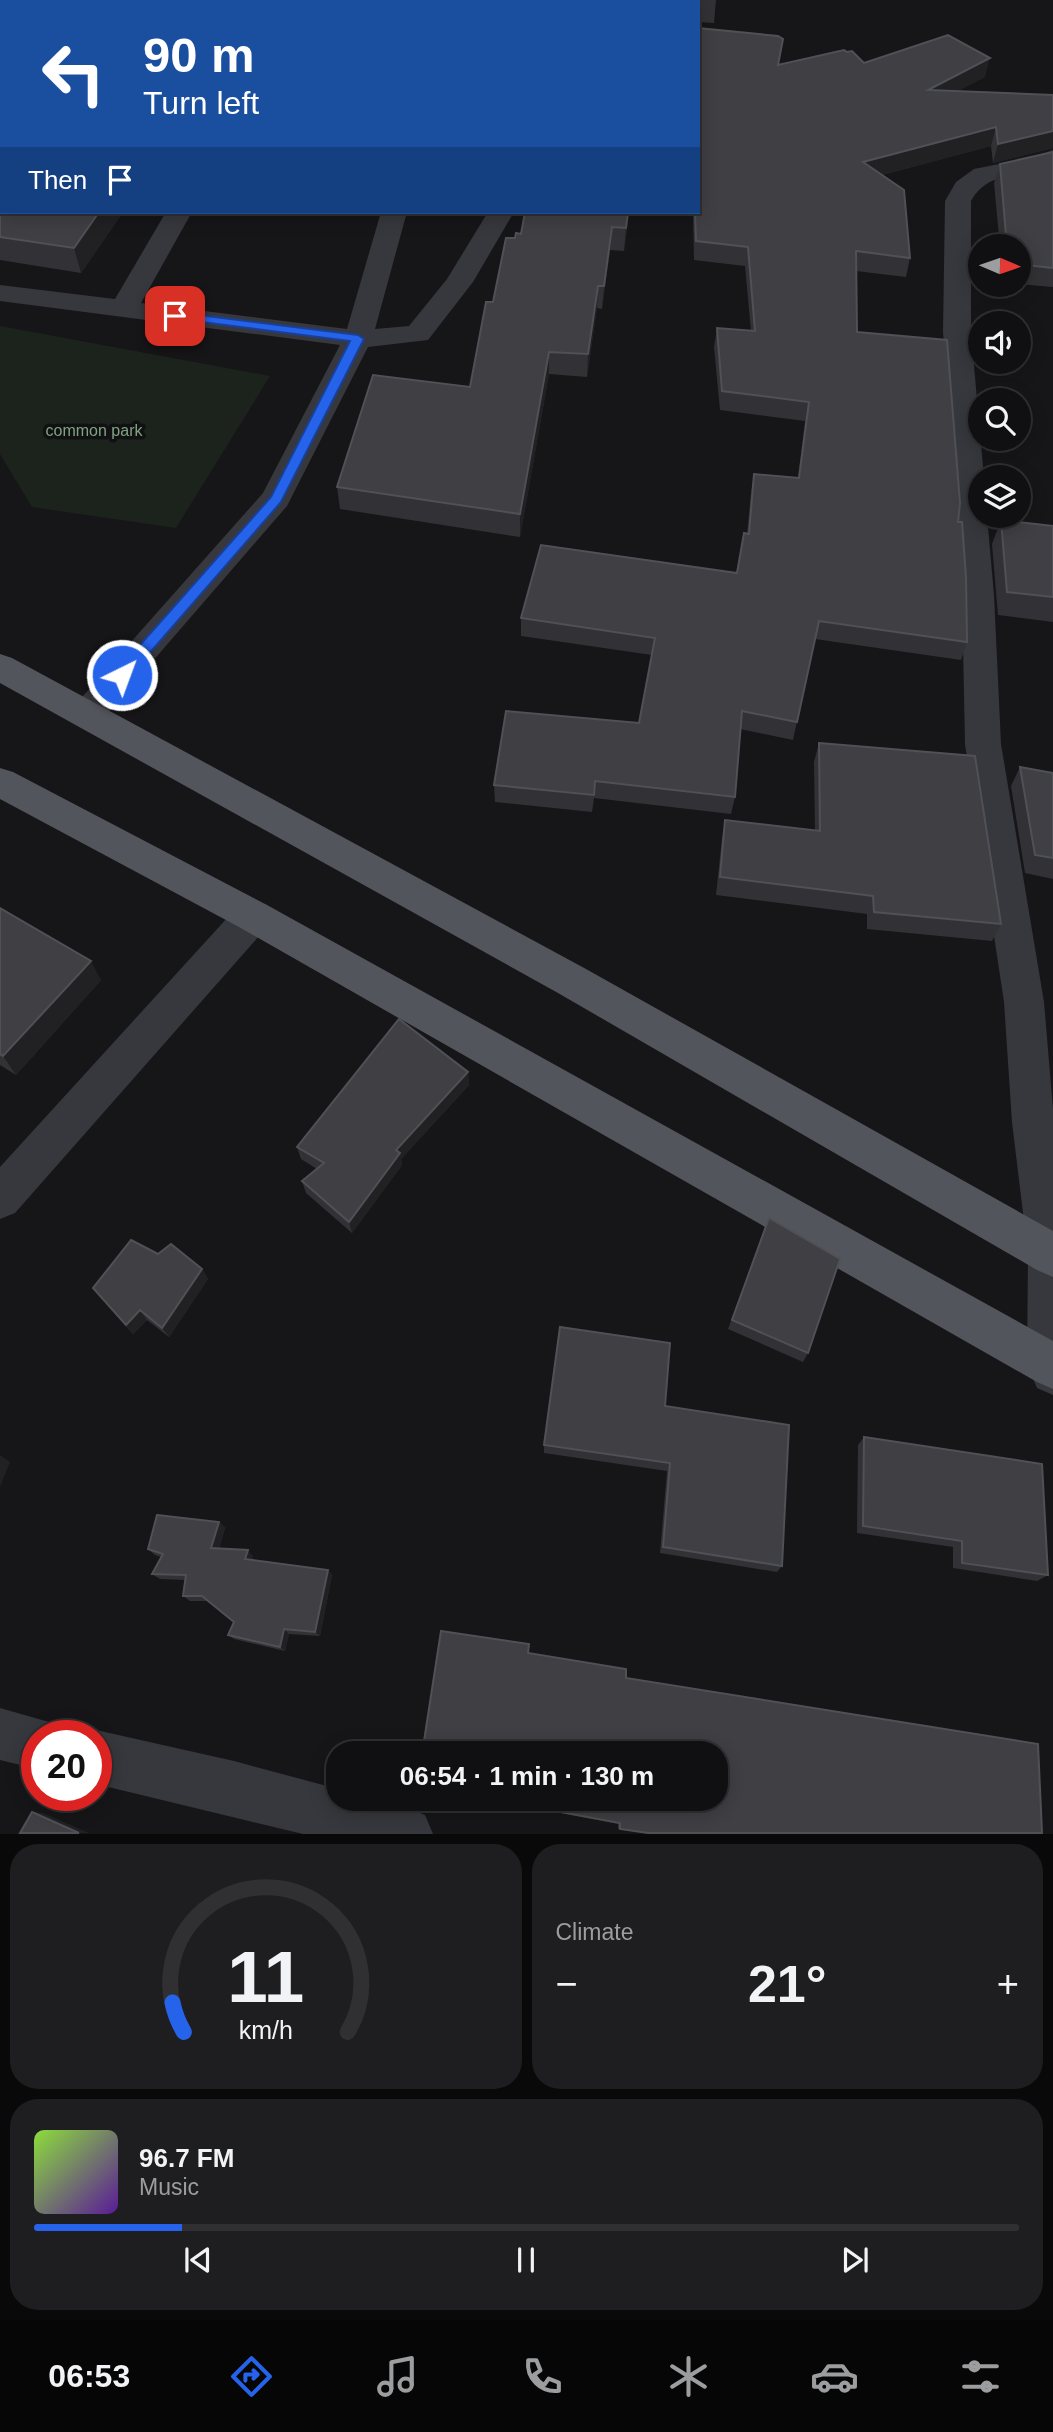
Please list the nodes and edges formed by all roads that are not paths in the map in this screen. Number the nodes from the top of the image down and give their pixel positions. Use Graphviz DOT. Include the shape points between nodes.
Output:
graph roads {
  1 [pos="1053,158"];
  2 [pos="178,214"];
  3 [pos="393,214"];
  4 [pos="500,214"];
  5 [pos="0,293"];
  6 [pos="123,309"];
  7 [pos="358,339"];
  8 [pos="0,667"];
  9 [pos="88,713"];
  10 [pos="0,782"];
  11 [pos="253,916"];
  12 [pos="0,1198"];
  13 [pos="1051,1254"];
  14 [pos="1052,1367"];
  15 [pos="0,1734"];
  16 [pos="21,1739"];
  17 [pos="112,1761"];
  18 [pos="406,1833"];
  1 -- 13 [label="street" via="983,174 969,182 958,201 957,332 978,595 983,744 1024,1002 1033,1122"];
  2 -- 6 [label="street"];
  3 -- 7 [label="street"];
  4 -- 7 [label="street" via="459,282 418,334"];
  5 -- 6 [label="street"];
  6 -- 7 [label="street"];
  7 -- 9 [label="street" via="276,499"];
  8 -- 9 [label="main road"];
  9 -- 13 [label="main road"];
  10 -- 11 [label="main road"];
  11 -- 12 [label="street"];
  11 -- 14 [label="main road"];
  13 -- 14 [label="street"];
  15 -- 16 [label="street"];
  17 -- 18 [label="street"];
}
